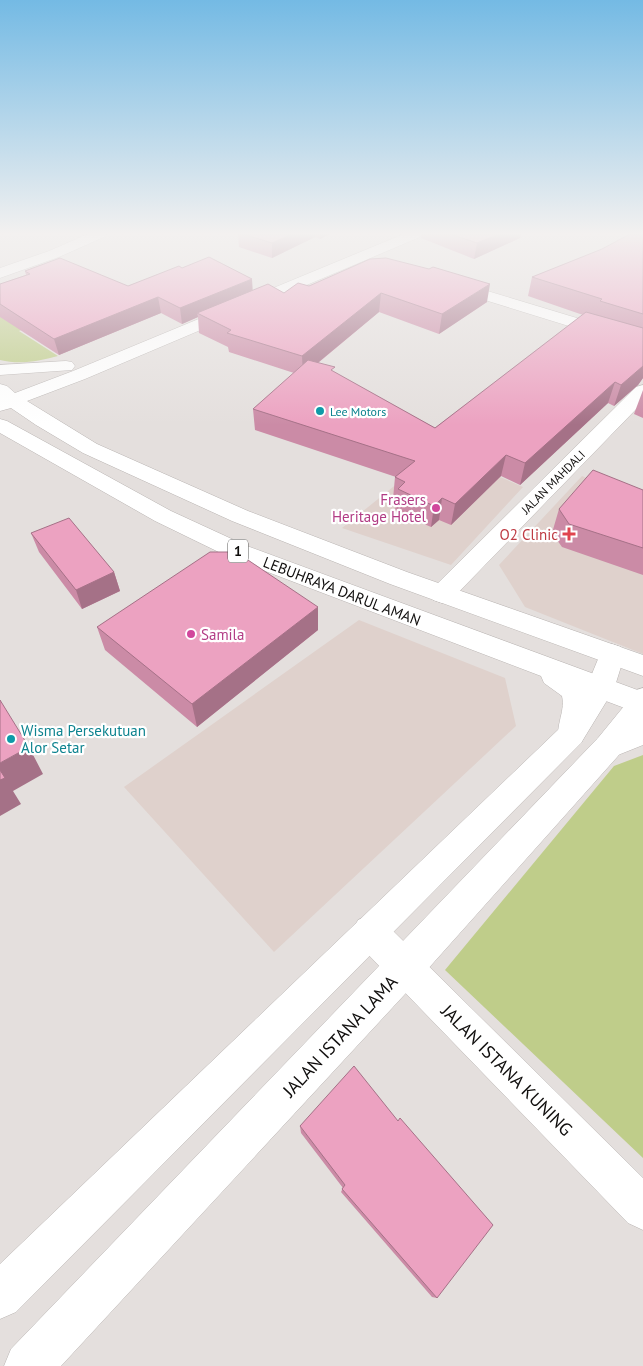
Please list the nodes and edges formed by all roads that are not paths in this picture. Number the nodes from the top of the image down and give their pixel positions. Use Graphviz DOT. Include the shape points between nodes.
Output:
graph roads {
  1 [pos="241,298"];
  2 [pos="256,298"];
  3 [pos="494,298"];
  4 [pos="643,344"];
  5 [pos="0,370"];
  6 [pos="72,371"];
  7 [pos="643,391"];
  8 [pos="3,396"];
  9 [pos="45,422"];
  10 [pos="0,425"];
  11 [pos="442,594"];
  12 [pos="490,646"];
  13 [pos="612,654"];
  14 [pos="643,666"];
  15 [pos="600,689"];
  16 [pos="643,710"];
  17 [pos="571,735"];
  18 [pos="370,932"];
  19 [pos="405,968"];
  20 [pos="643,1208"];
  21 [pos="0,1296"];
  22 [pos="28,1366"];
  1 -- 6 [label="main road"];
  2 -- 6 [label="main road"];
  3 -- 4 [label="main road"];
  5 -- 6 [label="main road"];
  6 -- 8 [label="main road"];
  6 -- 9 [label="main road" via="51,402"];
  7 -- 11 [label="main road, JALAN MAHDALI"];
  8 -- 9 [label="main road, LEBUHRAYA DARUL AMAN / 1"];
  9 -- 11 [label="main road, LEBUHRAYA DARUL AMAN / 1" via="126,467 233,514"];
  10 -- 12 [label="main road, LEBUHRAYA DARUL AMAN / 1" via="163,516 239,552"];
  11 -- 13 [label="main road, LEBUHRAYA DARUL AMAN / 1"];
  12 -- 15 [label="main road, LEBUHRAYA DARUL AMAN / 1"];
  12 -- 17 [label="main road" via="557,677 573,688 578,698"];
  13 -- 14 [label="main road, LEBUHRAYA DARUL AMAN / 1"];
  13 -- 15 [label="main road"];
  15 -- 16 [label="main road, LEBUHRAYA DARUL AMAN / 1"];
  15 -- 17 [label="main road"];
  16 -- 19 [label="main road, JALAN ISTANA LAMA"];
  17 -- 18 [label="main road"];
  18 -- 19 [label="main road, JALAN ISTANA KUNING"];
  18 -- 21 [label="main road"];
  19 -- 20 [label="main road, JALAN ISTANA KUNING"];
  19 -- 22 [label="main road, JALAN ISTANA LAMA"];
}
